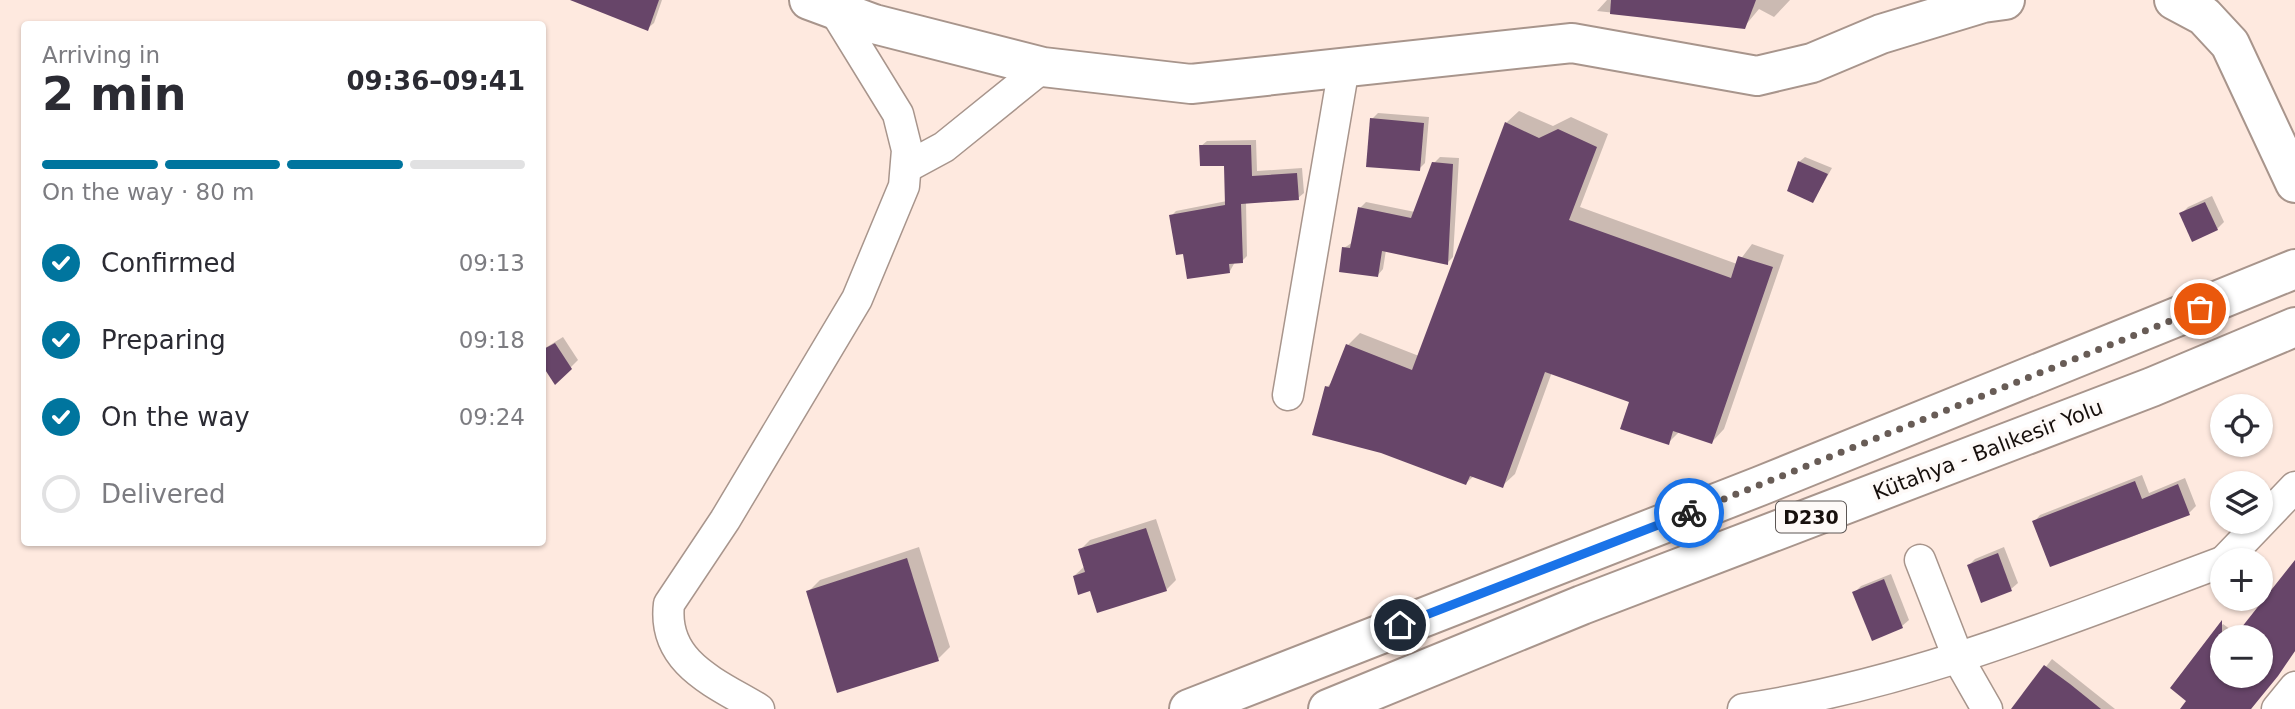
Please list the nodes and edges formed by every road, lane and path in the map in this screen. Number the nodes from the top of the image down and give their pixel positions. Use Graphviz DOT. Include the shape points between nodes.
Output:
graph roads {
  1 [pos="2005,0"];
  2 [pos="2174,0"];
  3 [pos="1962,4"];
  4 [pos="822,5"];
  5 [pos="1043,67"];
  6 [pos="1344,68"];
  7 [pos="907,167"];
  8 [pos="2295,183"];
  9 [pos="2295,269"];
  10 [pos="2295,327"];
  11 [pos="1289,395"];
  12 [pos="2295,487"];
  13 [pos="2236,548"];
  14 [pos="1920,559"];
  15 [pos="2210,566"];
  16 [pos="1959,660"];
  17 [pos="2295,687"];
  18 [pos="759,709"];
  19 [pos="1189,709"];
  20 [pos="1328,709"];
  21 [pos="1743,709"];
  22 [pos="1987,709"];
  23 [pos="2277,709"];
  1 -- 3 [label="main road"];
  2 -- 8 [label="main road" via="2204,16 2230,44"];
  3 -- 6 [label="main road" via="1812,62 1756,76 1572,43"];
  4 -- 5 [label="main road" via="873,24"];
  4 -- 7 [label="street" via="898,114"];
  5 -- 6 [label="main road" via="1191,84"];
  5 -- 7 [label="street" via="944,147"];
  6 -- 11 [label="street"];
  7 -- 18 [label="street" via="898,205 857,299 725,520 669,604 669,630 682,658 692,669"];
  9 -- 19 [label="main road, D230" via="1760,486"];
  10 -- 20 [label="main road, Kütahya - Balıkesir Yolu / D230"];
  12 -- 13 [label="street"];
  14 -- 16 [label="street"];
  15 -- 16 [label="street"];
  16 -- 21 [label="street"];
  16 -- 22 [label="street"];
  17 -- 23 [label="street"];
}
